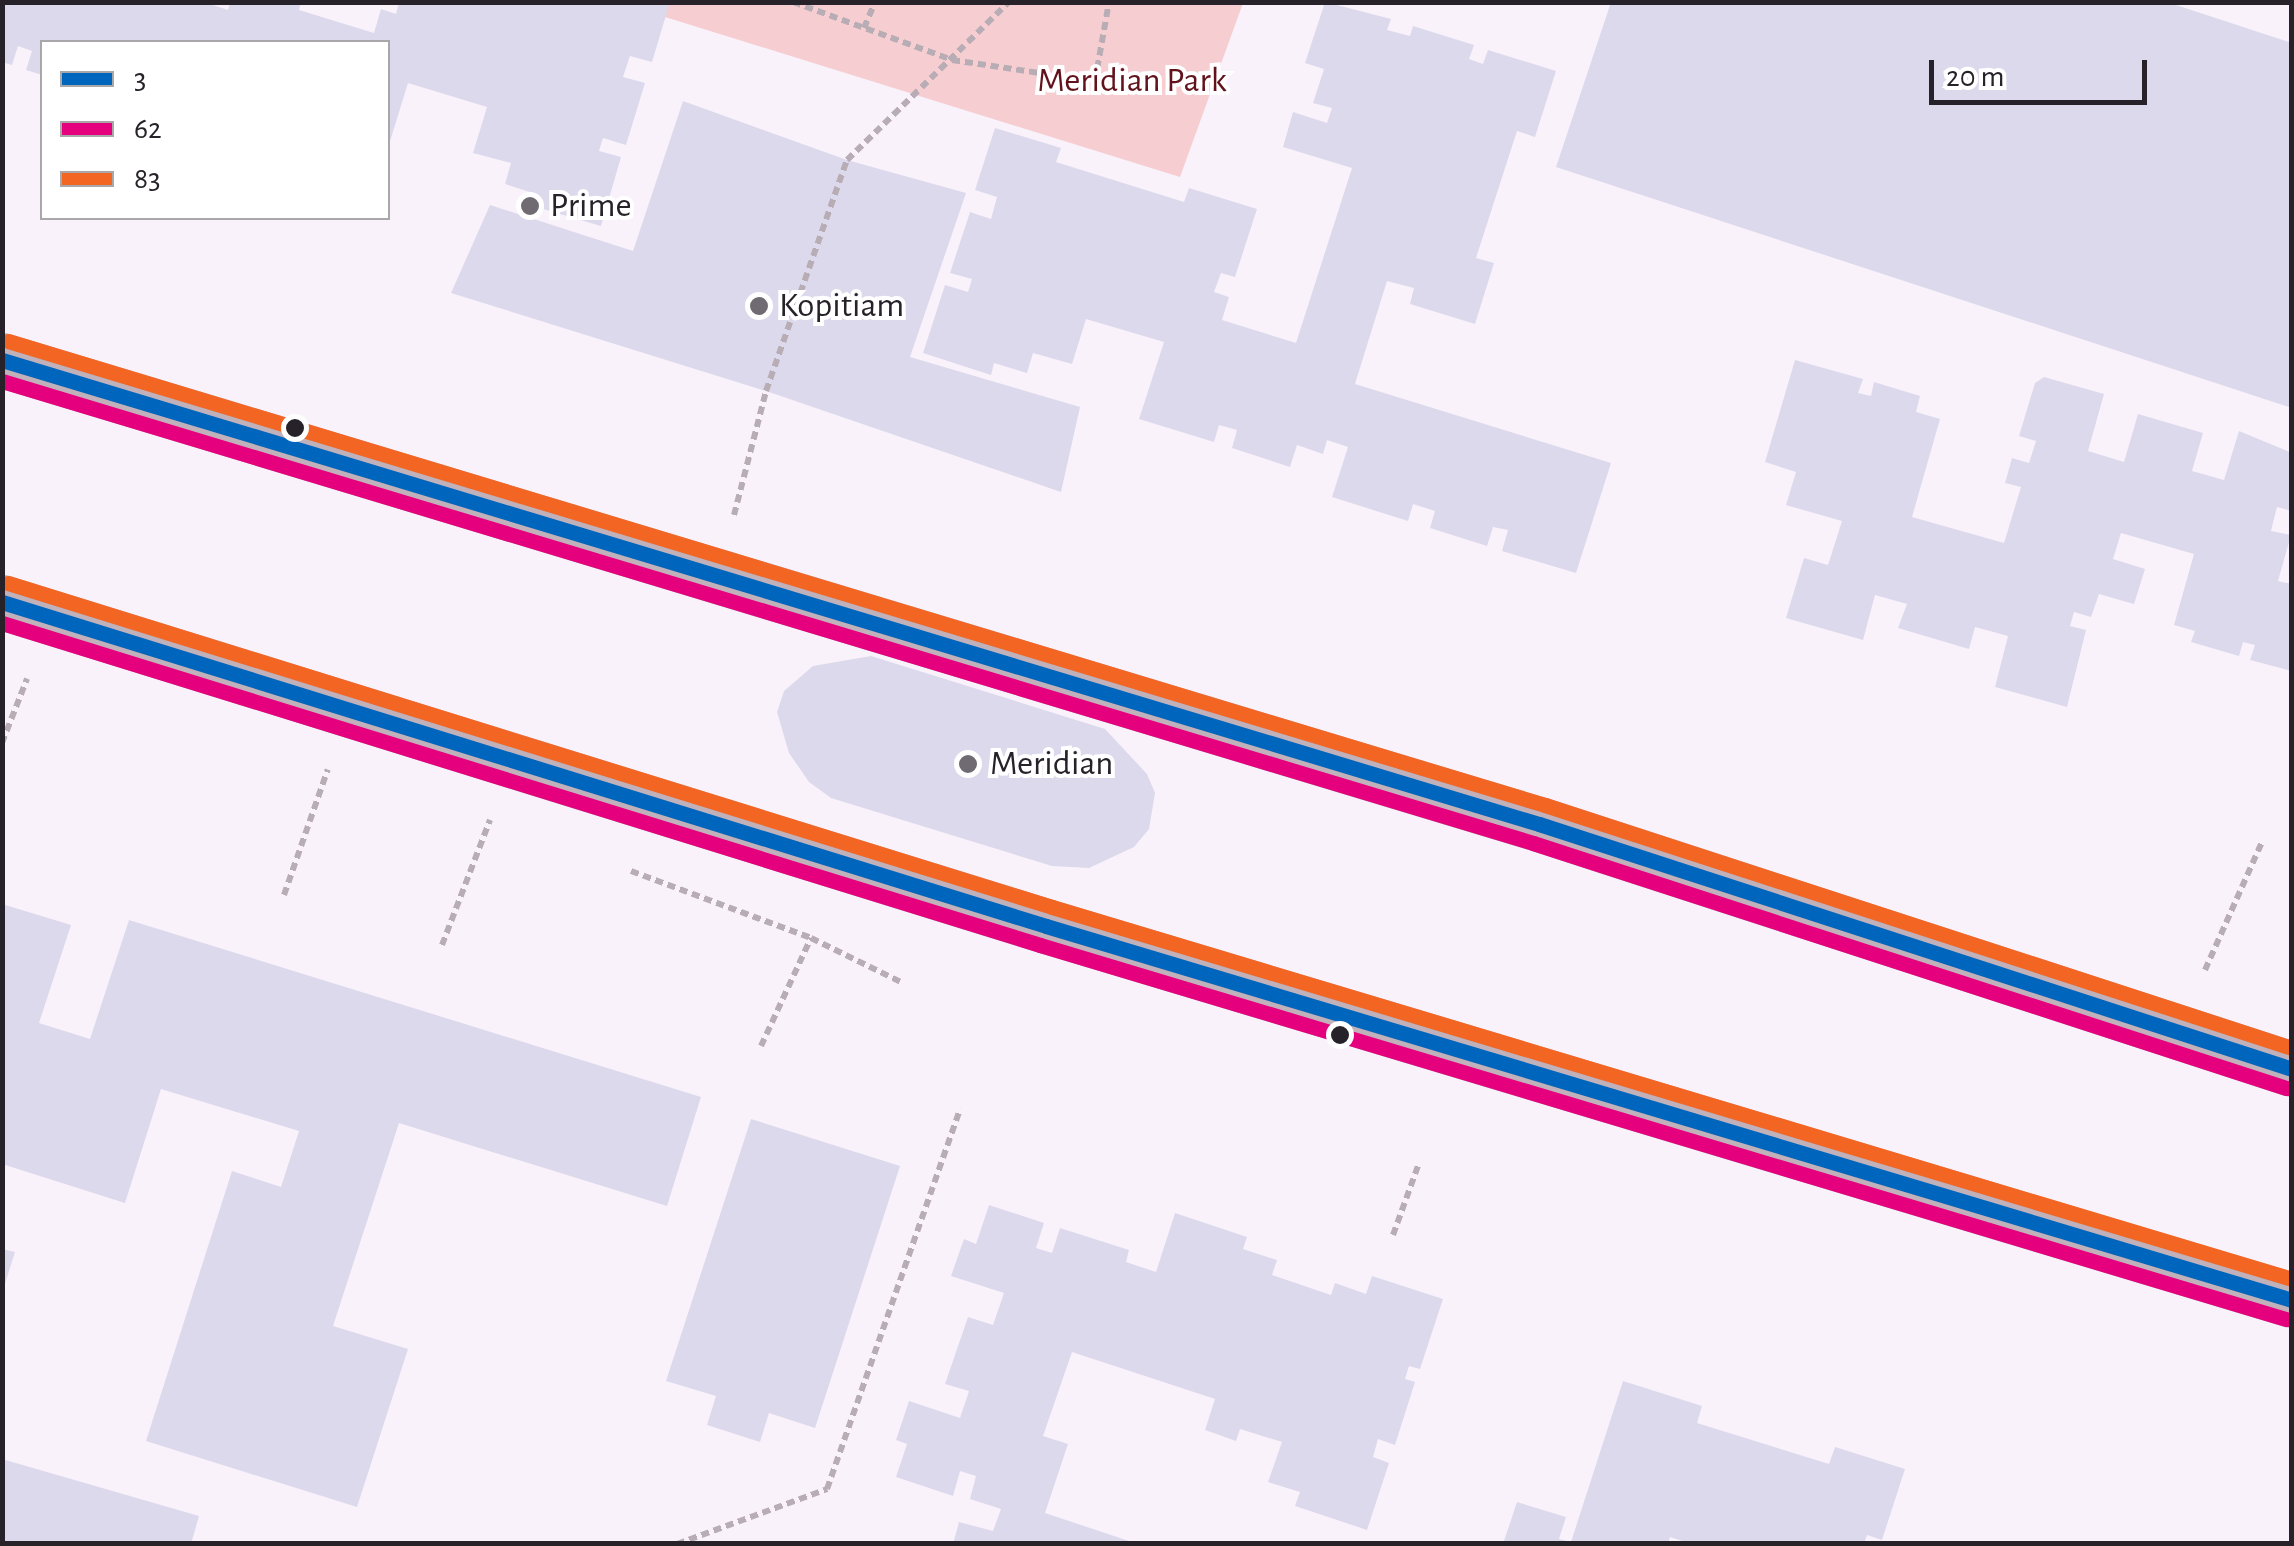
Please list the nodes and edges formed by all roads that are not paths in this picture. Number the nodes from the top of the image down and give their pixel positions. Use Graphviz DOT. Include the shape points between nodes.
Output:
graph roads {
  1 [pos="2,360"];
  2 [pos="2,602"];
  3 [pos="2292,1069"];
  4 [pos="2292,1300"];
  1 -- 3 [label="street" via="1539,824"];
  2 -- 4 [label="street" via="1046,926"];
}
